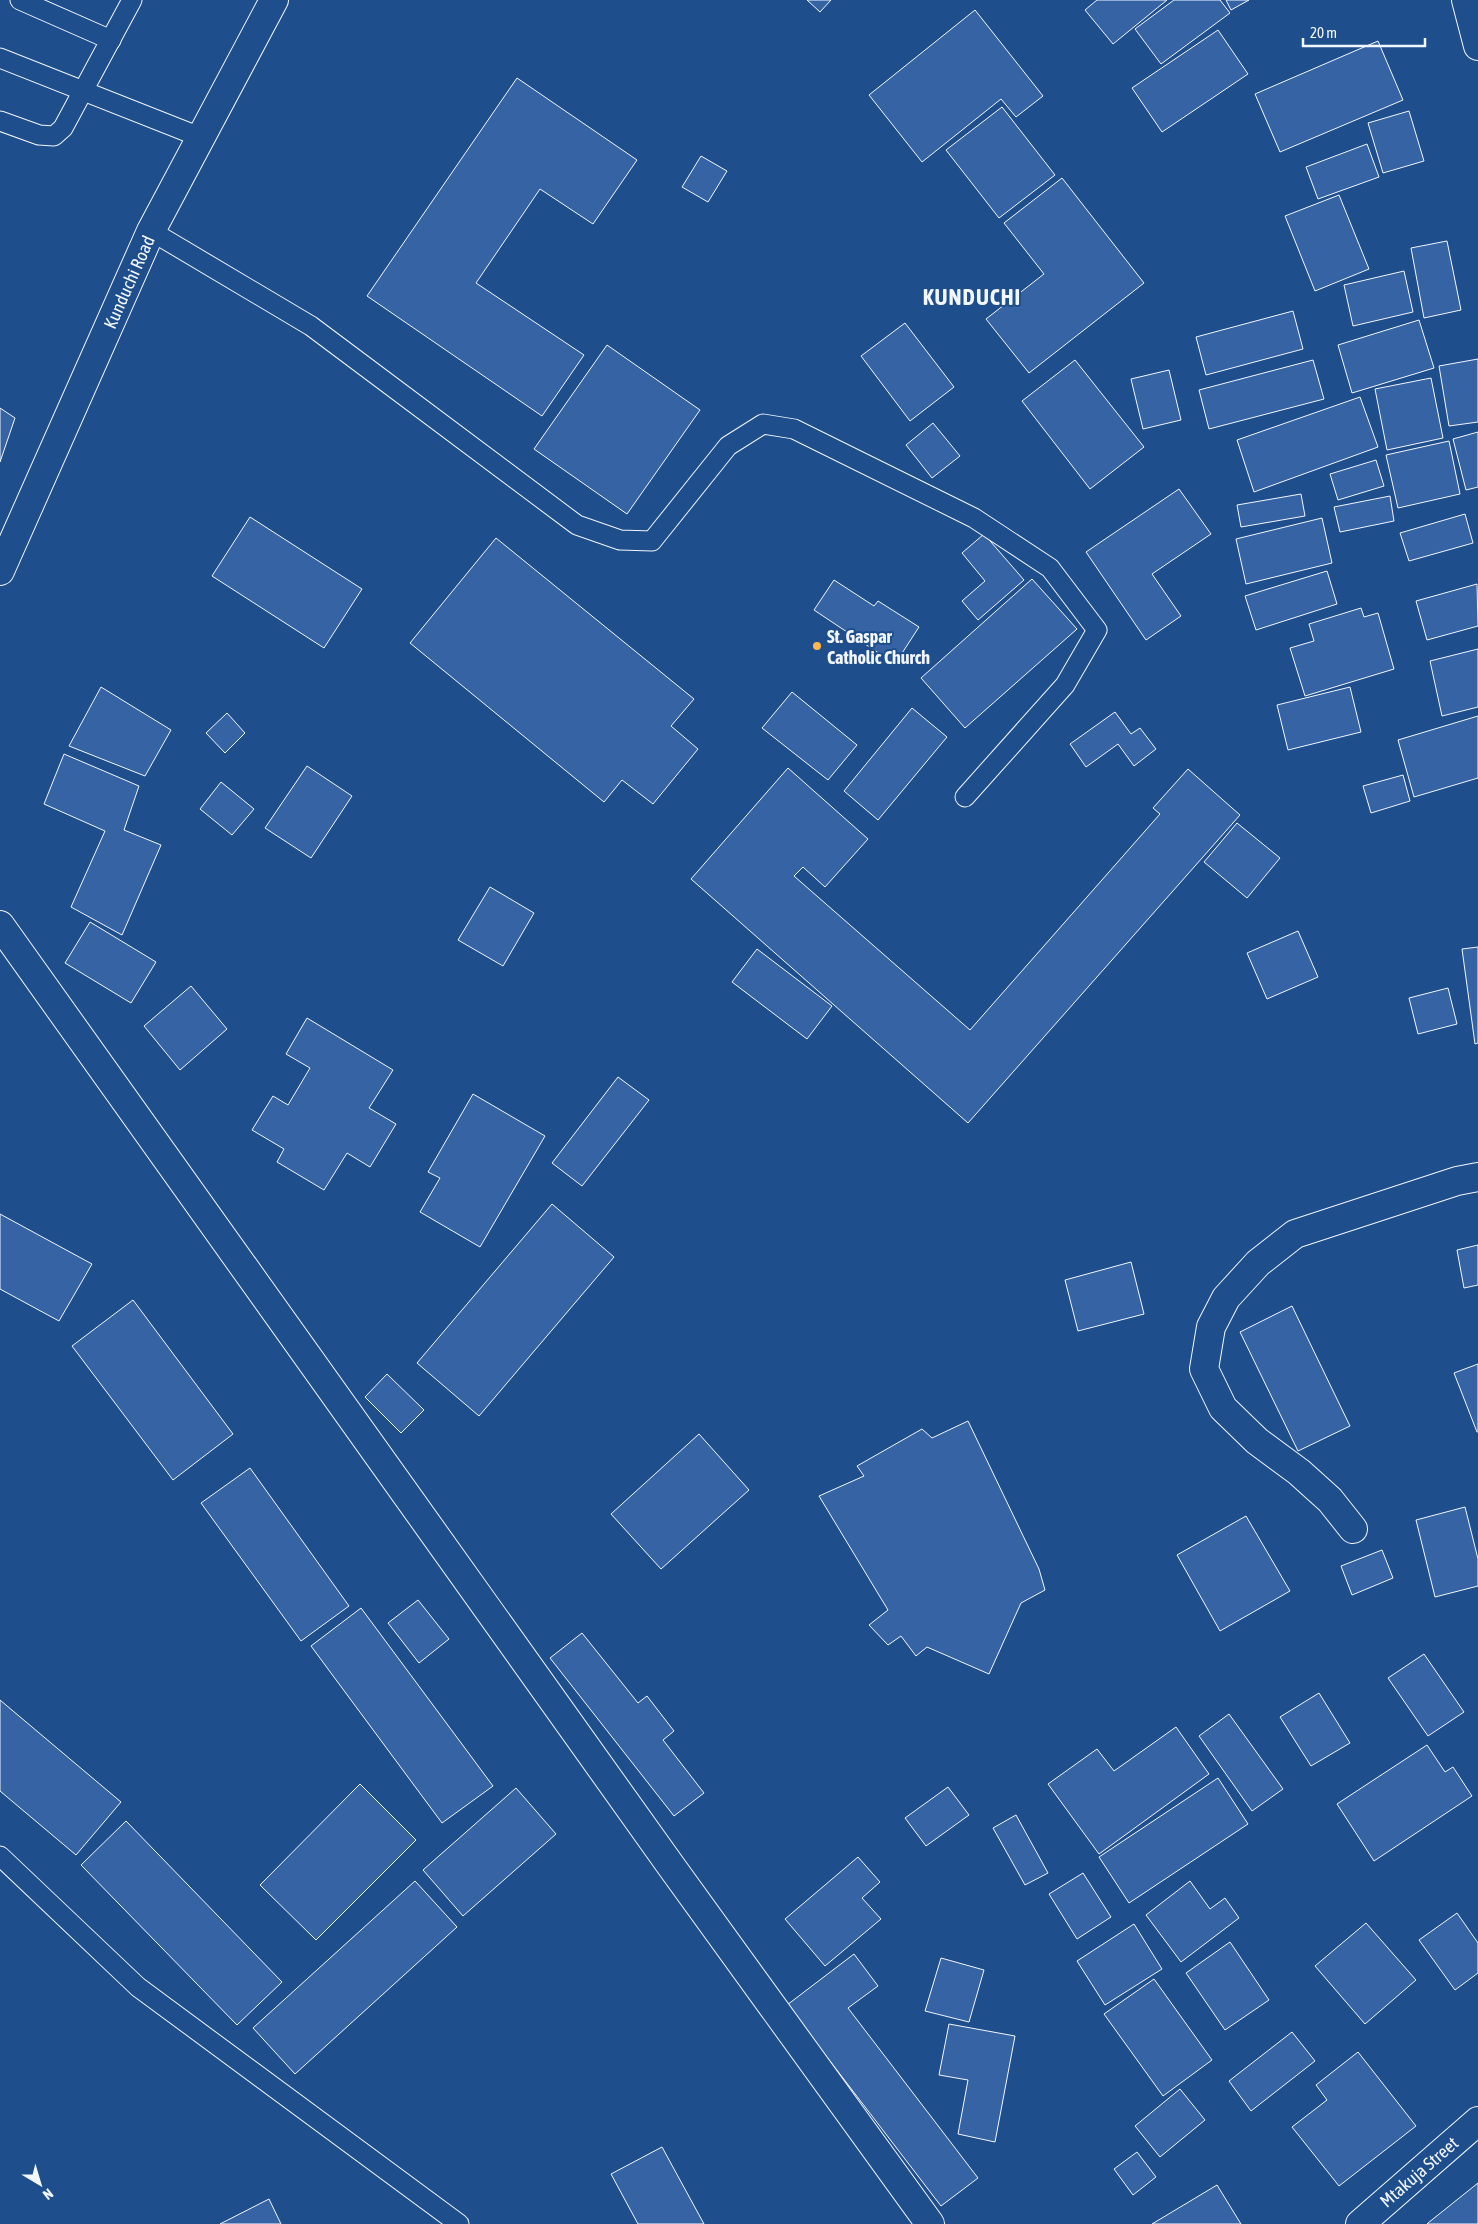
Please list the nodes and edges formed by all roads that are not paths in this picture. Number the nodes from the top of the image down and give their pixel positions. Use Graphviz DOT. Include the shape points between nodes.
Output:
graph roads {
  1 [pos="20,0"];
  2 [pos="132,0"];
  3 [pos="274,0"];
  4 [pos="1466,0"];
  5 [pos="111,40"];
  6 [pos="1478,46"];
  7 [pos="0,58"];
  8 [pos="83,90"];
  9 [pos="0,121"];
  10 [pos="200,137"];
  11 [pos="151,231"];
  12 [pos="0,571"];
  13 [pos="965,797"];
  14 [pos="0,925"];
  15 [pos="1478,1177"];
  16 [pos="1353,1529"];
  17 [pos="0,1856"];
  18 [pos="1478,2121"];
  19 [pos="459,2224"];
  20 [pos="930,2224"];
  21 [pos="1360,2224"];
  1 -- 5 [label="lane"];
  2 -- 5 [label="lane"];
  3 -- 10 [label="street, Kunduchi Road"];
  4 -- 6 [label="street"];
  5 -- 8 [label="lane"];
  7 -- 8 [label="lane"];
  8 -- 9 [label="lane" via="63,128 54,136 39,135"];
  8 -- 10 [label="lane"];
  10 -- 11 [label="street, Kunduchi Road"];
  11 -- 12 [label="street, Kunduchi Road"];
  11 -- 13 [label="lane" via="311,326 577,524 620,540 652,541 728,446 763,424 794,429 974,518 1050,568 1097,630 1065,685"];
  14 -- 20 [label="street"];
  15 -- 16 [label="street" via="1456,1181 1295,1234 1258,1263 1232,1291 1211,1327 1204,1369 1224,1408 1257,1441 1330,1500"];
  17 -- 19 [label="lane" via="138,1987"];
  18 -- 21 [label="street, Mtakuja Street"];
}
